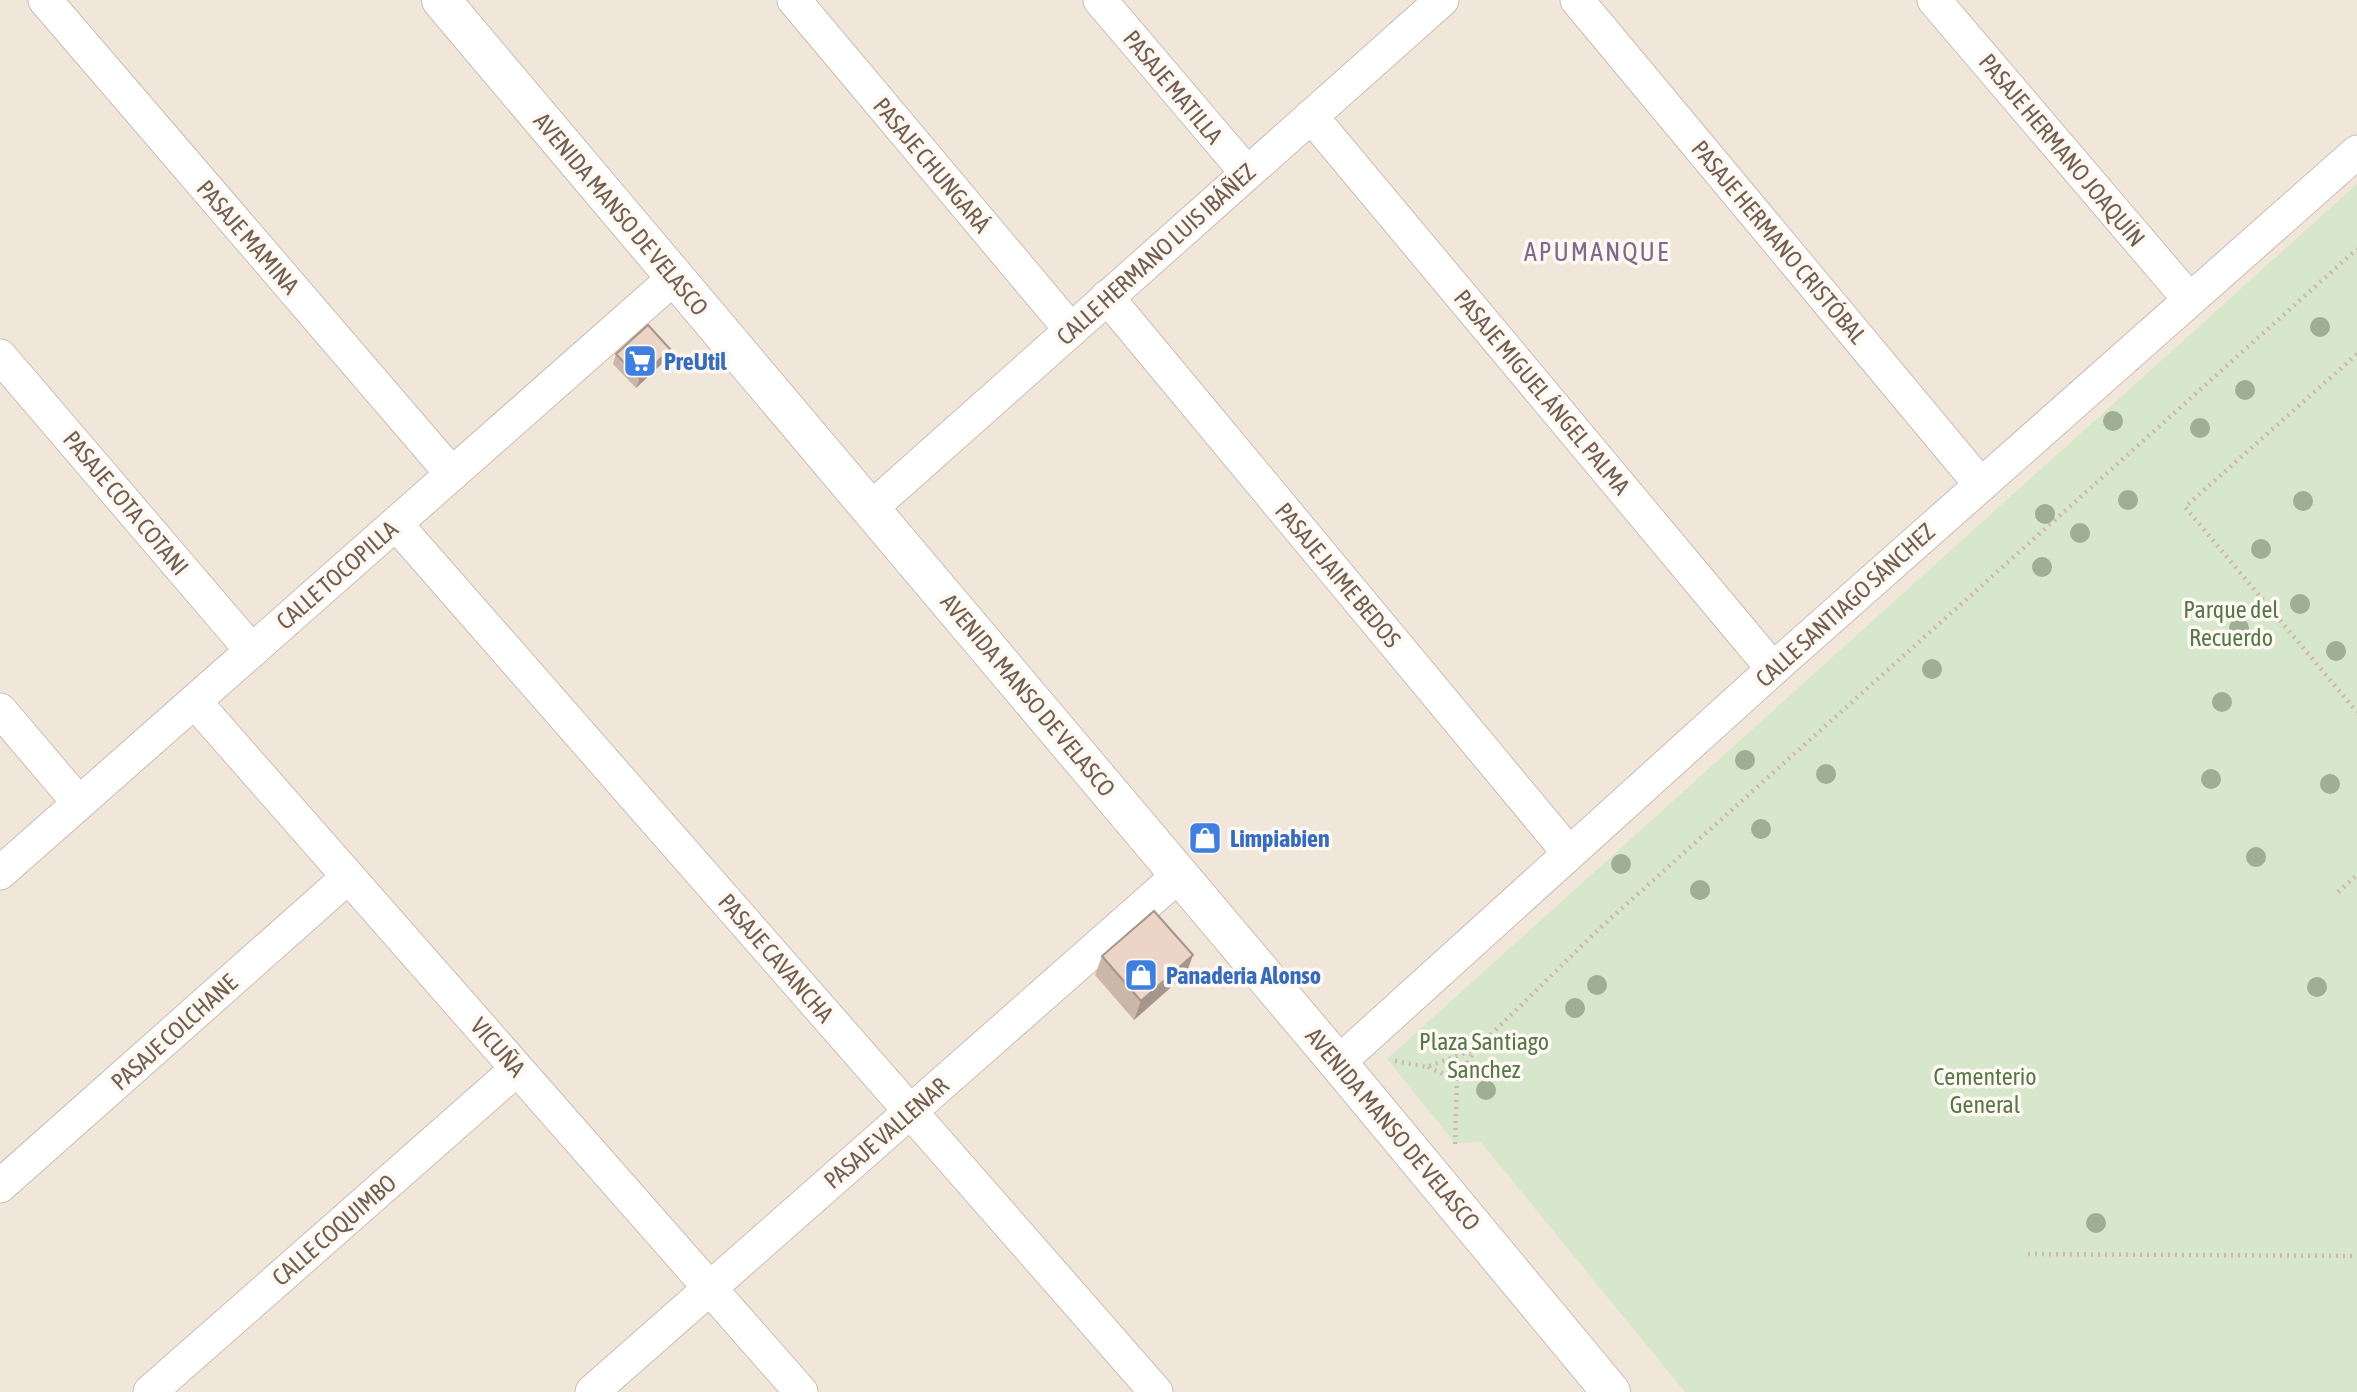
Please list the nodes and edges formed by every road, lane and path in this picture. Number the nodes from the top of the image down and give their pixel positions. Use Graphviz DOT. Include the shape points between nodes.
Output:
graph roads {
  1 [pos="45,0"];
  2 [pos="441,0"];
  3 [pos="794,0"];
  4 [pos="1100,0"];
  5 [pos="1577,0"];
  6 [pos="1934,0"];
  7 [pos="1424,6"];
  8 [pos="1311,116"];
  9 [pos="2357,152"];
  10 [pos="1247,173"];
  11 [pos="2357,248"];
  12 [pos="675,277"];
  13 [pos="1107,297"];
  14 [pos="2189,299"];
  15 [pos="1071,330"];
  16 [pos="2357,354"];
  17 [pos="0,356"];
  18 [pos="452,474"];
  19 [pos="1981,485"];
  20 [pos="870,509"];
  21 [pos="396,524"];
  22 [pos="251,651"];
  23 [pos="1773,668"];
  24 [pos="195,702"];
  25 [pos="0,710"];
  26 [pos="2357,712"];
  27 [pos="79,803"];
  28 [pos="1569,853"];
  29 [pos="0,873"];
  30 [pos="1179,874"];
  31 [pos="2357,875"];
  32 [pos="348,877"];
  33 [pos="2338,892"];
  34 [pos="1368,1035"];
  35 [pos="1476,1049"];
  36 [pos="1338,1063"];
  37 [pos="1427,1067"];
  38 [pos="517,1069"];
  39 [pos="1457,1080"];
  40 [pos="911,1112"];
  41 [pos="0,1186"];
  42 [pos="1443,1189"];
  43 [pos="2028,1254"];
  44 [pos="2357,1256"];
  45 [pos="710,1288"];
  46 [pos="150,1392"];
  47 [pos="593,1392"];
  48 [pos="801,1392"];
  49 [pos="1156,1392"];
  50 [pos="1611,1392"];
  1 -- 18 [label="street, PASAJE MAMINA"];
  2 -- 12 [label="street, AVENIDA MANSO DE VELASCO"];
  3 -- 15 [label="street, PASAJE CHUNGARÁ"];
  4 -- 10 [label="street, PASAJE MATILLA"];
  5 -- 19 [label="street, PASAJE HERMANO CRISTÓBAL"];
  6 -- 14 [label="street, PASAJE HERMANO JOAQUÍN"];
  7 -- 8 [label="street, CALLE HERMANO LUIS IBÁÑEZ"];
  8 -- 10 [label="street, CALLE HERMANO LUIS IBÁÑEZ"];
  8 -- 23 [label="street, PASAJE MIGUEL ÁNGEL PALMA"];
  9 -- 14 [label="street, CALLE SANTIAGO SÁNCHEZ"];
  10 -- 13 [label="street, CALLE HERMANO LUIS IBÁÑEZ"];
  11 -- 35 [label="path" via="1600,928"];
  12 -- 18 [label="street, CALLE TOCOPILLA"];
  12 -- 20 [label="street, AVENIDA MANSO DE VELASCO"];
  13 -- 15 [label="street, CALLE HERMANO LUIS IBÁÑEZ"];
  13 -- 28 [label="street, PASAJE JAIME BEDOS"];
  14 -- 19 [label="street, CALLE SANTIAGO SÁNCHEZ"];
  15 -- 20 [label="street, CALLE HERMANO LUIS IBÁÑEZ"];
  16 -- 26 [label="path" via="2185,508"];
  17 -- 22 [label="street, PASAJE COTA COTANI"];
  18 -- 21 [label="street, CALLE TOCOPILLA"];
  19 -- 23 [label="street, CALLE SANTIAGO SÁNCHEZ"];
  20 -- 30 [label="street, AVENIDA MANSO DE VELASCO"];
  21 -- 22 [label="street, CALLE TOCOPILLA"];
  21 -- 40 [label="street, PASAJE CAVANCHA"];
  22 -- 24 [label="street, CALLE TOCOPILLA"];
  23 -- 28 [label="street, CALLE SANTIAGO SÁNCHEZ"];
  24 -- 27 [label="street, CALLE TOCOPILLA"];
  24 -- 32 [label="street, VICUÑA"];
  25 -- 27 [label="street"];
  27 -- 29 [label="street, CALLE TOCOPILLA"];
  28 -- 34 [label="street, CALLE SANTIAGO SÁNCHEZ"];
  30 -- 36 [label="street, AVENIDA MANSO DE VELASCO"];
  30 -- 40 [label="street, PASAJE VALLENAR"];
  31 -- 33 [label="path"];
  32 -- 38 [label="street, VICUÑA"];
  32 -- 41 [label="street, PASAJE COLCHANE"];
  34 -- 36 [label="street, CALLE SANTIAGO SÁNCHEZ"];
  34 -- 37 [label="path" via="1387,1059"];
  35 -- 37 [label="path"];
  35 -- 39 [label="path"];
  36 -- 42 [label="street, AVENIDA MANSO DE VELASCO"];
  37 -- 39 [label="path"];
  38 -- 45 [label="street, VICUÑA"];
  38 -- 46 [label="street, CALLE COQUIMBO"];
  39 -- 42 [label="path" via="1455,1143"];
  40 -- 45 [label="street, PASAJE VALLENAR"];
  40 -- 49 [label="street, PASAJE CAVANCHA"];
  42 -- 50 [label="street, AVENIDA MANSO DE VELASCO"];
  43 -- 44 [label="path"];
  45 -- 47 [label="street, PASAJE VALLENAR"];
  45 -- 48 [label="street, VICUÑA"];
}
